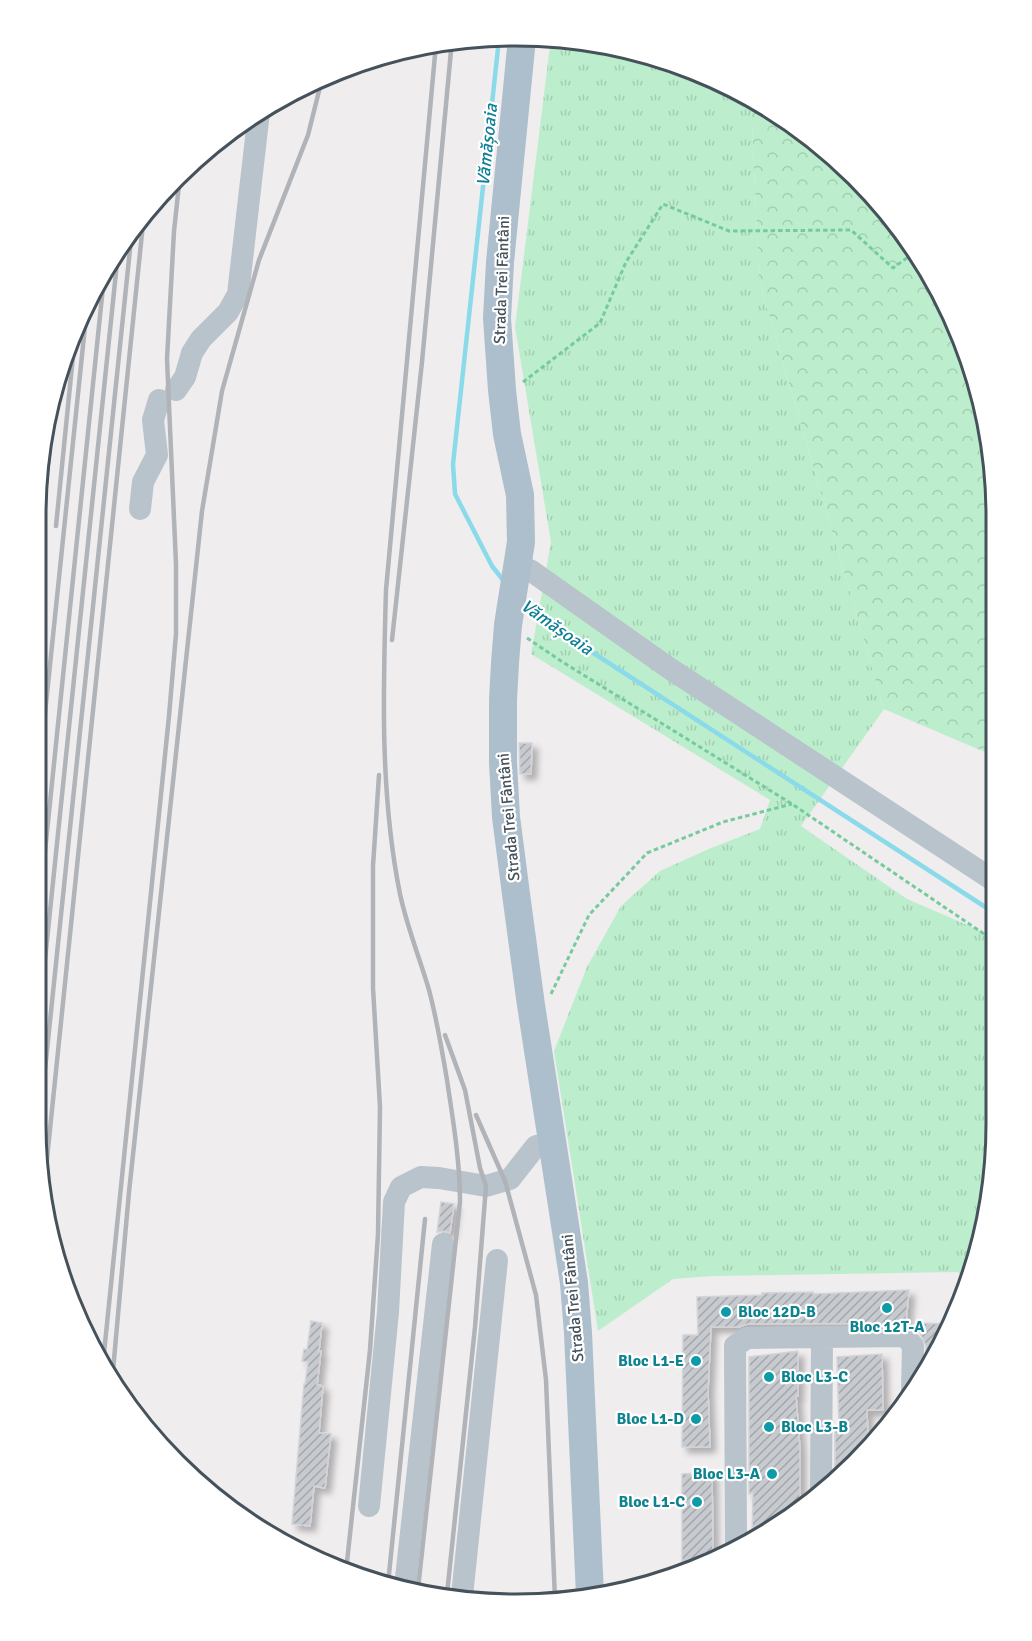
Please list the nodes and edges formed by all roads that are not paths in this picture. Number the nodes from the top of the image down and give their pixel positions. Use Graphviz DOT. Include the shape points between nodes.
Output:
graph roads {
  1 [pos="521,46"];
  2 [pos="258,124"];
  3 [pos="140,509"];
  4 [pos="516,572"];
  5 [pos="986,875"];
  6 [pos="552,1143"];
  7 [pos="443,1244"];
  8 [pos="497,1260"];
  9 [pos="822,1337"];
  10 [pos="912,1376"];
  11 [pos="821,1482"];
  12 [pos="369,1506"];
  13 [pos="736,1540"];
  14 [pos="406,1581"];
  15 [pos="590,1588"];
  16 [pos="463,1591"];
  1 -- 4 [label="main road, Strada Trei Fântâni" via="498,318 507,434 520,495"];
  2 -- 3 [label="street" via="238,294 228,312 201,339 185,377 153,420 157,455 143,482"];
  4 -- 5 [label="street" via="530,570 669,668"];
  4 -- 6 [label="main road, Strada Trei Fântâni" via="503,700 506,817"];
  6 -- 12 [label="street" via="536,1146 505,1181 486,1186 421,1177 401,1186 394,1202 388,1312"];
  6 -- 15 [label="main road, Strada Trei Fântâni" via="575,1293"];
  7 -- 14 [label="street"];
  8 -- 16 [label="street"];
  9 -- 10 [label="street" via="905,1336 913,1346"];
  9 -- 11 [label="street"];
  9 -- 13 [label="street" via="747,1338 735,1346"];
}
